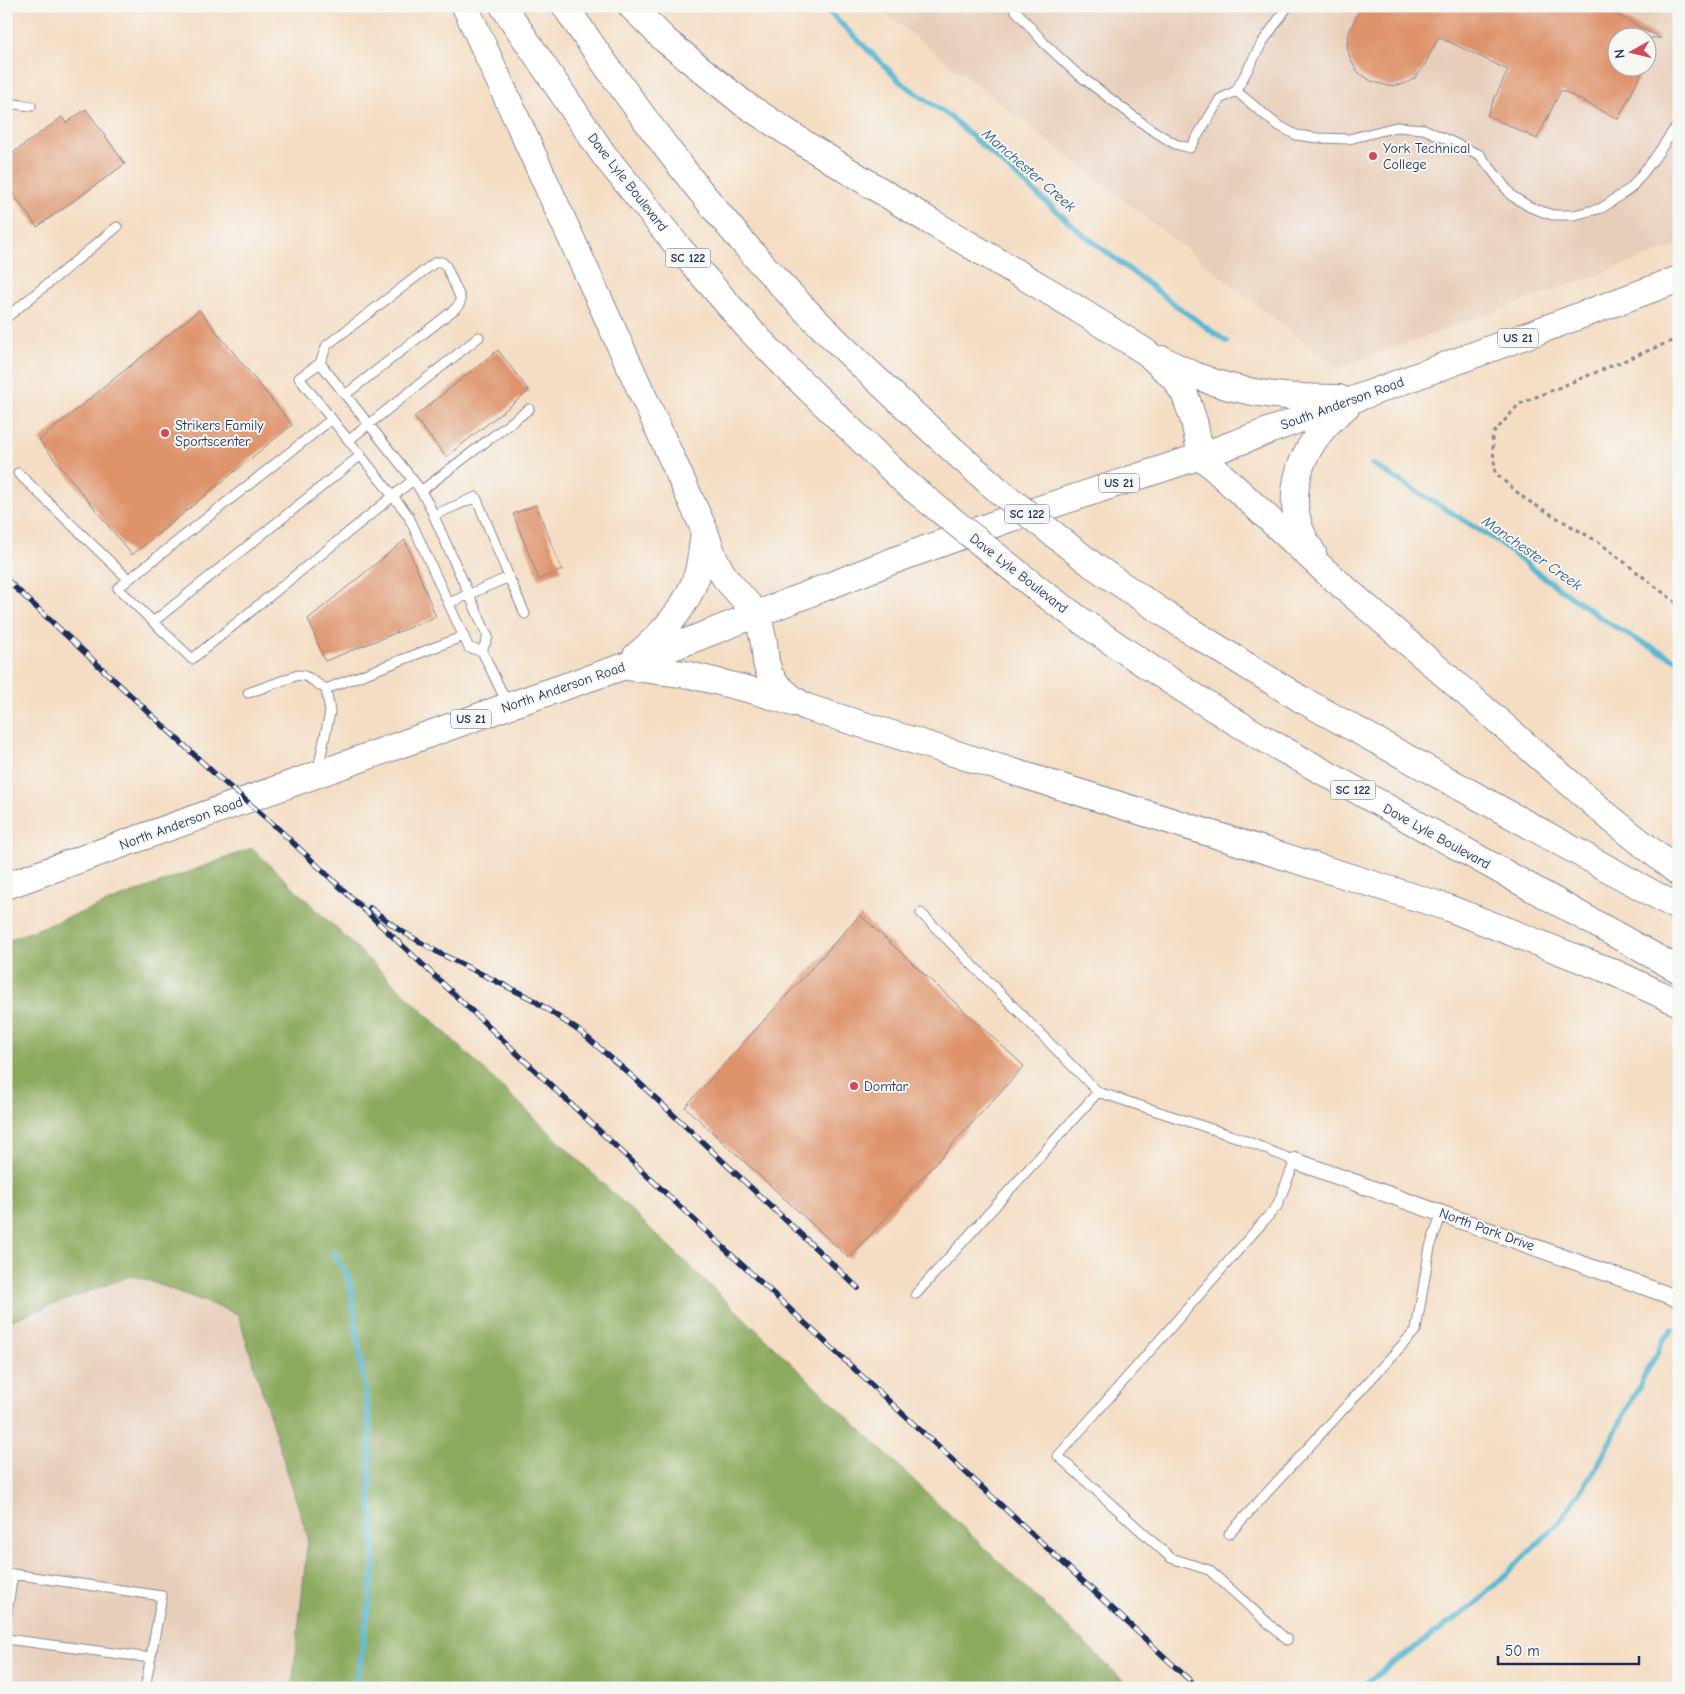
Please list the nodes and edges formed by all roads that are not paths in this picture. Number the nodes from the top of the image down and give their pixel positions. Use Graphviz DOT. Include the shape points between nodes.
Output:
graph roads {
  1 [pos="466,6"];
  2 [pos="503,6"];
  3 [pos="566,6"];
  4 [pos="631,6"];
  5 [pos="1012,6"];
  6 [pos="1288,6"];
  7 [pos="1236,90"];
  8 [pos="6,103"];
  9 [pos="32,106"];
  10 [pos="1679,126"];
  11 [pos="117,227"];
  12 [pos="1679,279"];
  13 [pos="6,318"];
  14 [pos="479,337"];
  15 [pos="1146,352"];
  16 [pos="320,363"];
  17 [pos="345,395"];
  18 [pos="1357,398"];
  19 [pos="528,409"];
  20 [pos="332,420"];
  21 [pos="369,424"];
  22 [pos="349,440"];
  23 [pos="361,455"];
  24 [pos="1201,456"];
  25 [pos="18,473"];
  26 [pos="413,480"];
  27 [pos="421,491"];
  28 [pos="393,495"];
  29 [pos="434,515"];
  30 [pos="1003,521"];
  31 [pos="704,529"];
  32 [pos="1324,570"];
  33 [pos="509,577"];
  34 [pos="128,579"];
  35 [pos="469,594"];
  36 [pos="448,603"];
  37 [pos="526,614"];
  38 [pos="758,615"];
  39 [pos="153,622"];
  40 [pos="464,636"];
  41 [pos="482,651"];
  42 [pos="625,666"];
  43 [pos="326,689"];
  44 [pos="248,693"];
  45 [pos="508,706"];
  46 [pos="806,707"];
  47 [pos="317,774"];
  48 [pos="1679,873"];
  49 [pos="6,886"];
  50 [pos="1679,908"];
  51 [pos="921,913"];
  52 [pos="1679,970"];
  53 [pos="1679,1003"];
  54 [pos="1098,1092"];
  55 [pos="1295,1161"];
  56 [pos="1442,1213"];
  57 [pos="916,1294"];
  58 [pos="1679,1299"];
  59 [pos="1229,1534"];
  60 [pos="6,1619"];
  61 [pos="6,1639"];
  62 [pos="1287,1640"];
  63 [pos="151,1658"];
  64 [pos="145,1688"];
  1 -- 31 [label="main road"];
  2 -- 52 [label="main road, Dave Lyle Boulevard / SC 122, bridge" via="604,155 680,249 751,331 906,483 1039,590 1122,650 1200,700"];
  3 -- 50 [label="main road, SC 122, bridge" via="654,132 792,297 870,375 1006,497 1094,566 1299,698"];
  4 -- 15 [label="main road" via="665,40 743,103 810,148"];
  5 -- 7 [label="lane" via="1075,72 1175,144 1190,148 1220,99"];
  6 -- 7 [label="lane" via="1262,43"];
  7 -- 10 [label="lane" via="1276,124 1296,135 1348,139 1396,127 1424,129 1480,155 1512,196 1552,215 1574,215 1602,208 1631,188"];
  8 -- 9 [label="lane"];
  11 -- 13 [label="lane"];
  12 -- 18 [label="main road, South Anderson Road / US 21"];
  14 -- 21 [label="lane"];
  15 -- 18 [label="main road" via="1225,386 1280,396"];
  15 -- 24 [label="main road" via="1176,380 1185,395"];
  16 -- 17 [label="lane"];
  16 -- 17 [label="lane" via="327,345 429,266 442,262 446,266 460,298 456,309"];
  16 -- 20 [label="lane" via="299,378"];
  17 -- 21 [label="lane"];
  18 -- 24 [label="main road, South Anderson Road / US 21"];
  18 -- 32 [label="main road" via="1334,416 1314,441 1302,462 1295,485 1300,529"];
  19 -- 27 [label="lane"];
  20 -- 22 [label="lane"];
  20 -- 34 [label="lane"];
  21 -- 22 [label="lane"];
  21 -- 26 [label="lane"];
  22 -- 23 [label="lane"];
  23 -- 28 [label="lane"];
  23 -- 39 [label="lane"];
  24 -- 30 [label="main road, South Anderson Road / US 21"];
  24 -- 32 [label="main road"];
  25 -- 34 [label="lane"];
  26 -- 27 [label="lane"];
  26 -- 28 [label="lane"];
  27 -- 29 [label="lane"];
  28 -- 36 [label="lane" via="408,515"];
  28 -- 39 [label="lane" via="192,659"];
  29 -- 33 [label="lane" via="476,497"];
  29 -- 35 [label="lane"];
  30 -- 38 [label="main road, North Anderson Road / US 21"];
  31 -- 38 [label="main road" via="725,578"];
  31 -- 42 [label="main road" via="697,576 679,611 656,639"];
  32 -- 48 [label="main road" via="1609,817"];
  33 -- 35 [label="lane"];
  33 -- 37 [label="lane"];
  34 -- 39 [label="lane" via="118,588"];
  35 -- 36 [label="lane"];
  35 -- 41 [label="lane" via="488,637"];
  36 -- 40 [label="lane"];
  38 -- 42 [label="main road, North Anderson Road / US 21"];
  38 -- 46 [label="main road" via="770,675 781,689"];
  40 -- 41 [label="lane" via="469,648"];
  40 -- 43 [label="lane"];
  41 -- 45 [label="lane"];
  42 -- 45 [label="main road, North Anderson Road / US 21"];
  42 -- 46 [label="main road" via="724,682"];
  43 -- 44 [label="lane" via="304,675 298,675"];
  43 -- 47 [label="lane" via="330,712"];
  45 -- 47 [label="main road, North Anderson Road / US 21"];
  46 -- 53 [label="main road" via="1446,907 1613,972"];
  47 -- 49 [label="main road, North Anderson Road / US 21"];
  51 -- 54 [label="lane"];
  54 -- 55 [label="lane" via="1239,1138"];
  54 -- 57 [label="lane"];
  55 -- 56 [label="street, North Park Drive"];
  55 -- 62 [label="lane" via="1277,1206 1058,1456 1171,1558 1209,1570"];
  56 -- 58 [label="street, North Park Drive"];
  56 -- 59 [label="lane" via="1430,1247 1416,1330"];
  60 -- 63 [label="lane" via="13,1574 162,1596"];
  61 -- 63 [label="lane"];
  63 -- 64 [label="lane"];
}
